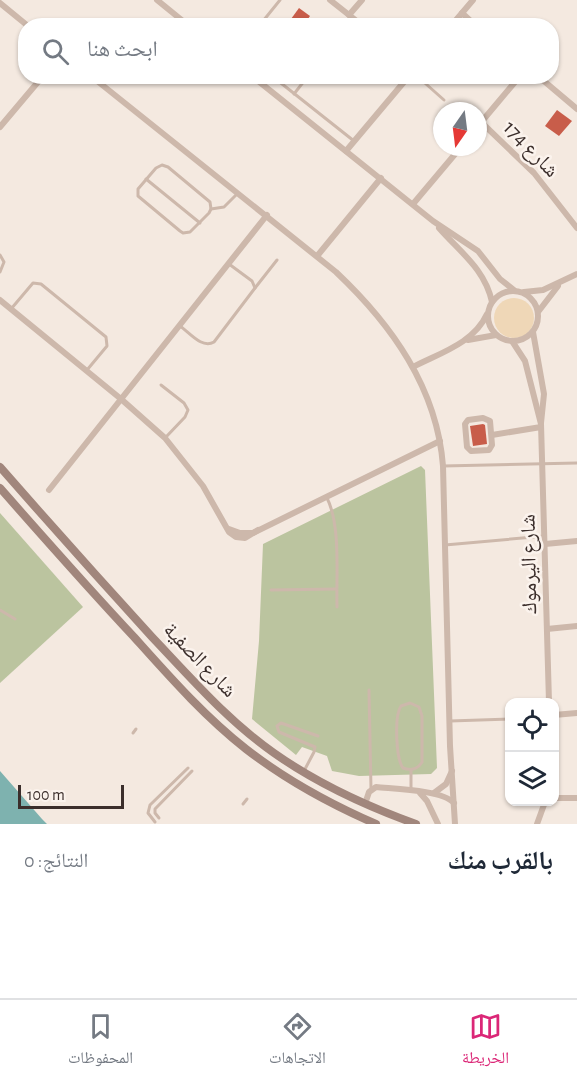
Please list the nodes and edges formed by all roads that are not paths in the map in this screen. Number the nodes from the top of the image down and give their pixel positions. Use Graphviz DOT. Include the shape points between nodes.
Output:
graph roads {
  1 [pos="157,0"];
  2 [pos="280,0"];
  3 [pos="330,0"];
  4 [pos="362,0"];
  5 [pos="471,1"];
  6 [pos="0,3"];
  7 [pos="462,13"];
  8 [pos="352,17"];
  9 [pos="18,18"];
  10 [pos="179,18"];
  11 [pos="265,18"];
  12 [pos="458,18"];
  13 [pos="467,18"];
  14 [pos="36,84"];
  15 [pos="102,84"];
  16 [pos="262,84"];
  17 [pos="282,84"];
  18 [pos="302,84"];
  19 [pos="402,84"];
  20 [pos="426,84"];
  21 [pos="513,84"];
  22 [pos="547,84"];
  23 [pos="294,94"];
  24 [pos="444,100"];
  25 [pos="577,109"];
  26 [pos="487,116"];
  27 [pos="0,127"];
  28 [pos="487,130"];
  29 [pos="354,141"];
  30 [pos="346,151"];
  31 [pos="453,156"];
  32 [pos="381,178"];
  33 [pos="146,179"];
  34 [pos="238,193"];
  35 [pos="413,204"];
  36 [pos="211,209"];
  37 [pos="267,215"];
  38 [pos="434,221"];
  39 [pos="200,223"];
  40 [pos="577,228"];
  41 [pos="0,255"];
  42 [pos="318,255"];
  43 [pos="277,260"];
  44 [pos="229,264"];
  45 [pos="0,272"];
  46 [pos="577,274"];
  47 [pos="562,282"];
  48 [pos="255,288"];
  49 [pos="514,290"];
  50 [pos="524,292"];
  51 [pos="0,300"];
  52 [pos="492,302"];
  53 [pos="11,309"];
  54 [pos="538,312"];
  55 [pos="488,314"];
  56 [pos="180,325"];
  57 [pos="533,332"];
  58 [pos="496,335"];
  59 [pos="465,341"];
  60 [pos="512,341"];
  61 [pos="413,367"];
  62 [pos="86,371"];
  63 [pos="161,385"];
  64 [pos="121,399"];
  65 [pos="541,426"];
  66 [pos="492,435"];
  67 [pos="165,438"];
  68 [pos="440,441"];
  69 [pos="577,463"];
  70 [pos="543,464"];
  71 [pos="443,466"];
  72 [pos="0,467"];
  73 [pos="0,488"];
  74 [pos="49,490"];
  75 [pos="326,496"];
  76 [pos="545,536"];
  77 [pos="577,541"];
  78 [pos="546,544"];
  79 [pos="445,545"];
  80 [pos="336,589"];
  81 [pos="271,591"];
  82 [pos="337,607"];
  83 [pos="0,610"];
  84 [pos="15,619"];
  85 [pos="577,626"];
  86 [pos="547,629"];
  87 [pos="369,690"];
  88 [pos="549,698"];
  89 [pos="577,713"];
  90 [pos="559,715"];
  91 [pos="505,719"];
  92 [pos="450,721"];
  93 [pos="136,729"];
  94 [pos="133,734"];
  95 [pos="318,736"];
  96 [pos="273,752"];
  97 [pos="266,764"];
  98 [pos="194,765"];
  99 [pos="190,770"];
  100 [pos="411,770"];
  101 [pos="452,771"];
  102 [pos="303,772"];
  103 [pos="371,789"];
  104 [pos="411,791"];
  105 [pos="420,793"];
  106 [pos="434,793"];
  107 [pos="559,798"];
  108 [pos="577,798"];
  109 [pos="247,799"];
  110 [pos="454,803"];
  111 [pos="243,804"];
  112 [pos="365,804"];
  113 [pos="543,806"];
  114 [pos="159,818"];
  115 [pos="155,822"];
  116 [pos="376,824"];
  117 [pos="416,824"];
  118 [pos="438,824"];
  119 [pos="455,824"];
  120 [pos="537,824"];
  1 -- 10 [label="street"];
  2 -- 11 [label="lane"];
  3 -- 8 [label="street"];
  4 -- 8 [label="street"];
  5 -- 7 [label="street"];
  6 -- 9 [label="street"];
  7 -- 12 [label="street"];
  7 -- 13 [label="street"];
  14 -- 27 [label="street"];
  15 -- 34 [label="street"];
  16 -- 30 [label="street"];
  17 -- 23 [label="lane"];
  18 -- 23 [label="lane"];
  19 -- 29 [label="street"];
  20 -- 24 [label="lane"];
  21 -- 26 [label="street"];
  22 -- 25 [label="street"];
  23 -- 29 [label="lane"];
  28 -- 40 [label="street, شارع 174" via="534,173"];
  29 -- 30 [label="street"];
  30 -- 32 [label="street"];
  31 -- 35 [label="street"];
  32 -- 35 [label="street"];
  32 -- 42 [label="street"];
  33 -- 36 [label="lane" via="158,166 165,165 208,199"];
  33 -- 39 [label="lane"];
  33 -- 39 [label="lane" via="138,196 180,231 186,234"];
  34 -- 36 [label="lane" via="224,207"];
  34 -- 37 [label="street"];
  35 -- 38 [label="street"];
  36 -- 39 [label="lane"];
  37 -- 42 [label="street"];
  37 -- 44 [label="street"];
  38 -- 49 [label="street" via="478,251"];
  38 -- 52 [label="street" via="481,275"];
  41 -- 45 [label="lane" via="4,262"];
  42 -- 61 [label="street" via="371,307"];
  43 -- 48 [label="lane"];
  44 -- 48 [label="lane" via="252,281"];
  44 -- 56 [label="street"];
  46 -- 47 [label="street"];
  47 -- 50 [label="street"];
  47 -- 54 [label="street"];
  48 -- 56 [label="lane" via="211,344 204,344"];
  49 -- 50 [label="street"];
  49 -- 52 [label="street" via="504,292"];
  50 -- 54 [label="street"];
  51 -- 53 [label="street"];
  52 -- 55 [label="street"];
  53 -- 62 [label="street"];
  53 -- 62 [label="lane" via="30,285 38,282 106,337 105,349"];
  54 -- 57 [label="street"];
  55 -- 58 [label="street"];
  55 -- 59 [label="street"];
  56 -- 64 [label="street"];
  57 -- 60 [label="street"];
  57 -- 65 [label="street, شارع اليرموك" via="544,394"];
  58 -- 59 [label="street"];
  58 -- 60 [label="street"];
  59 -- 61 [label="street"];
  60 -- 65 [label="street, شارع اليرموك" via="525,361"];
  61 -- 68 [label="street" via="427,395"];
  62 -- 64 [label="street"];
  63 -- 67 [label="lane" via="188,410"];
  64 -- 67 [label="street"];
  64 -- 74 [label="street"];
  65 -- 66 [label="street"];
  65 -- 70 [label="street, شارع اليرموك"];
  66 -- 66 [label="street" via="489,450 471,451 467,447 465,424 468,420 486,418"];
  67 -- 75 [label="street" via="203,486 232,535 240,538 249,537"];
  68 -- 71 [label="street"];
  68 -- 75 [label="street"];
  69 -- 70 [label="lane"];
  70 -- 71 [label="lane"];
  70 -- 76 [label="street, شارع اليرموك"];
  71 -- 79 [label="street"];
  72 -- 96 [label="main road, شارع الصفية" via="199,687"];
  73 -- 97 [label="main road, شارع الصفية" via="191,699"];
  75 -- 80 [label="lane" via="335,525"];
  76 -- 78 [label="street, شارع اليرموك"];
  76 -- 79 [label="lane"];
  77 -- 78 [label="street"];
  78 -- 86 [label="street, شارع اليرموك"];
  79 -- 92 [label="street"];
  80 -- 81 [label="lane"];
  80 -- 82 [label="lane"];
  83 -- 84 [label="lane"];
  85 -- 86 [label="street"];
  86 -- 88 [label="street, شارع اليرموك"];
  87 -- 103 [label="lane"];
  89 -- 90 [label="street"];
  91 -- 92 [label="lane"];
  92 -- 101 [label="street"];
  93 -- 94 [label="lane"];
  95 -- 102 [label="lane" via="281,723 277,726 279,732 315,747"];
  96 -- 97 [label="main road" via="266,758"];
  96 -- 102 [label="main road, شارع الصفية"];
  97 -- 116 [label="main road, شارع الصفية" via="322,798"];
  98 -- 99 [label="lane"];
  99 -- 114 [label="lane" via="155,809"];
  99 -- 115 [label="lane" via="150,805 148,813"];
  100 -- 100 [label="lane" via="422,762 422,716 419,707 410,703 401,706 397,715 398,760 403,768"];
  100 -- 104 [label="lane"];
  101 -- 106 [label="street" via="446,784"];
  101 -- 110 [label="street"];
  102 -- 112 [label="main road, شارع الصفية"];
  103 -- 104 [label="street"];
  103 -- 112 [label="street"];
  104 -- 105 [label="street"];
  105 -- 106 [label="street"];
  105 -- 118 [label="street"];
  106 -- 110 [label="street"];
  107 -- 108 [label="street"];
  109 -- 111 [label="lane"];
  110 -- 119 [label="street"];
  112 -- 117 [label="main road, شارع الصفية"];
  113 -- 120 [label="street"];
}
